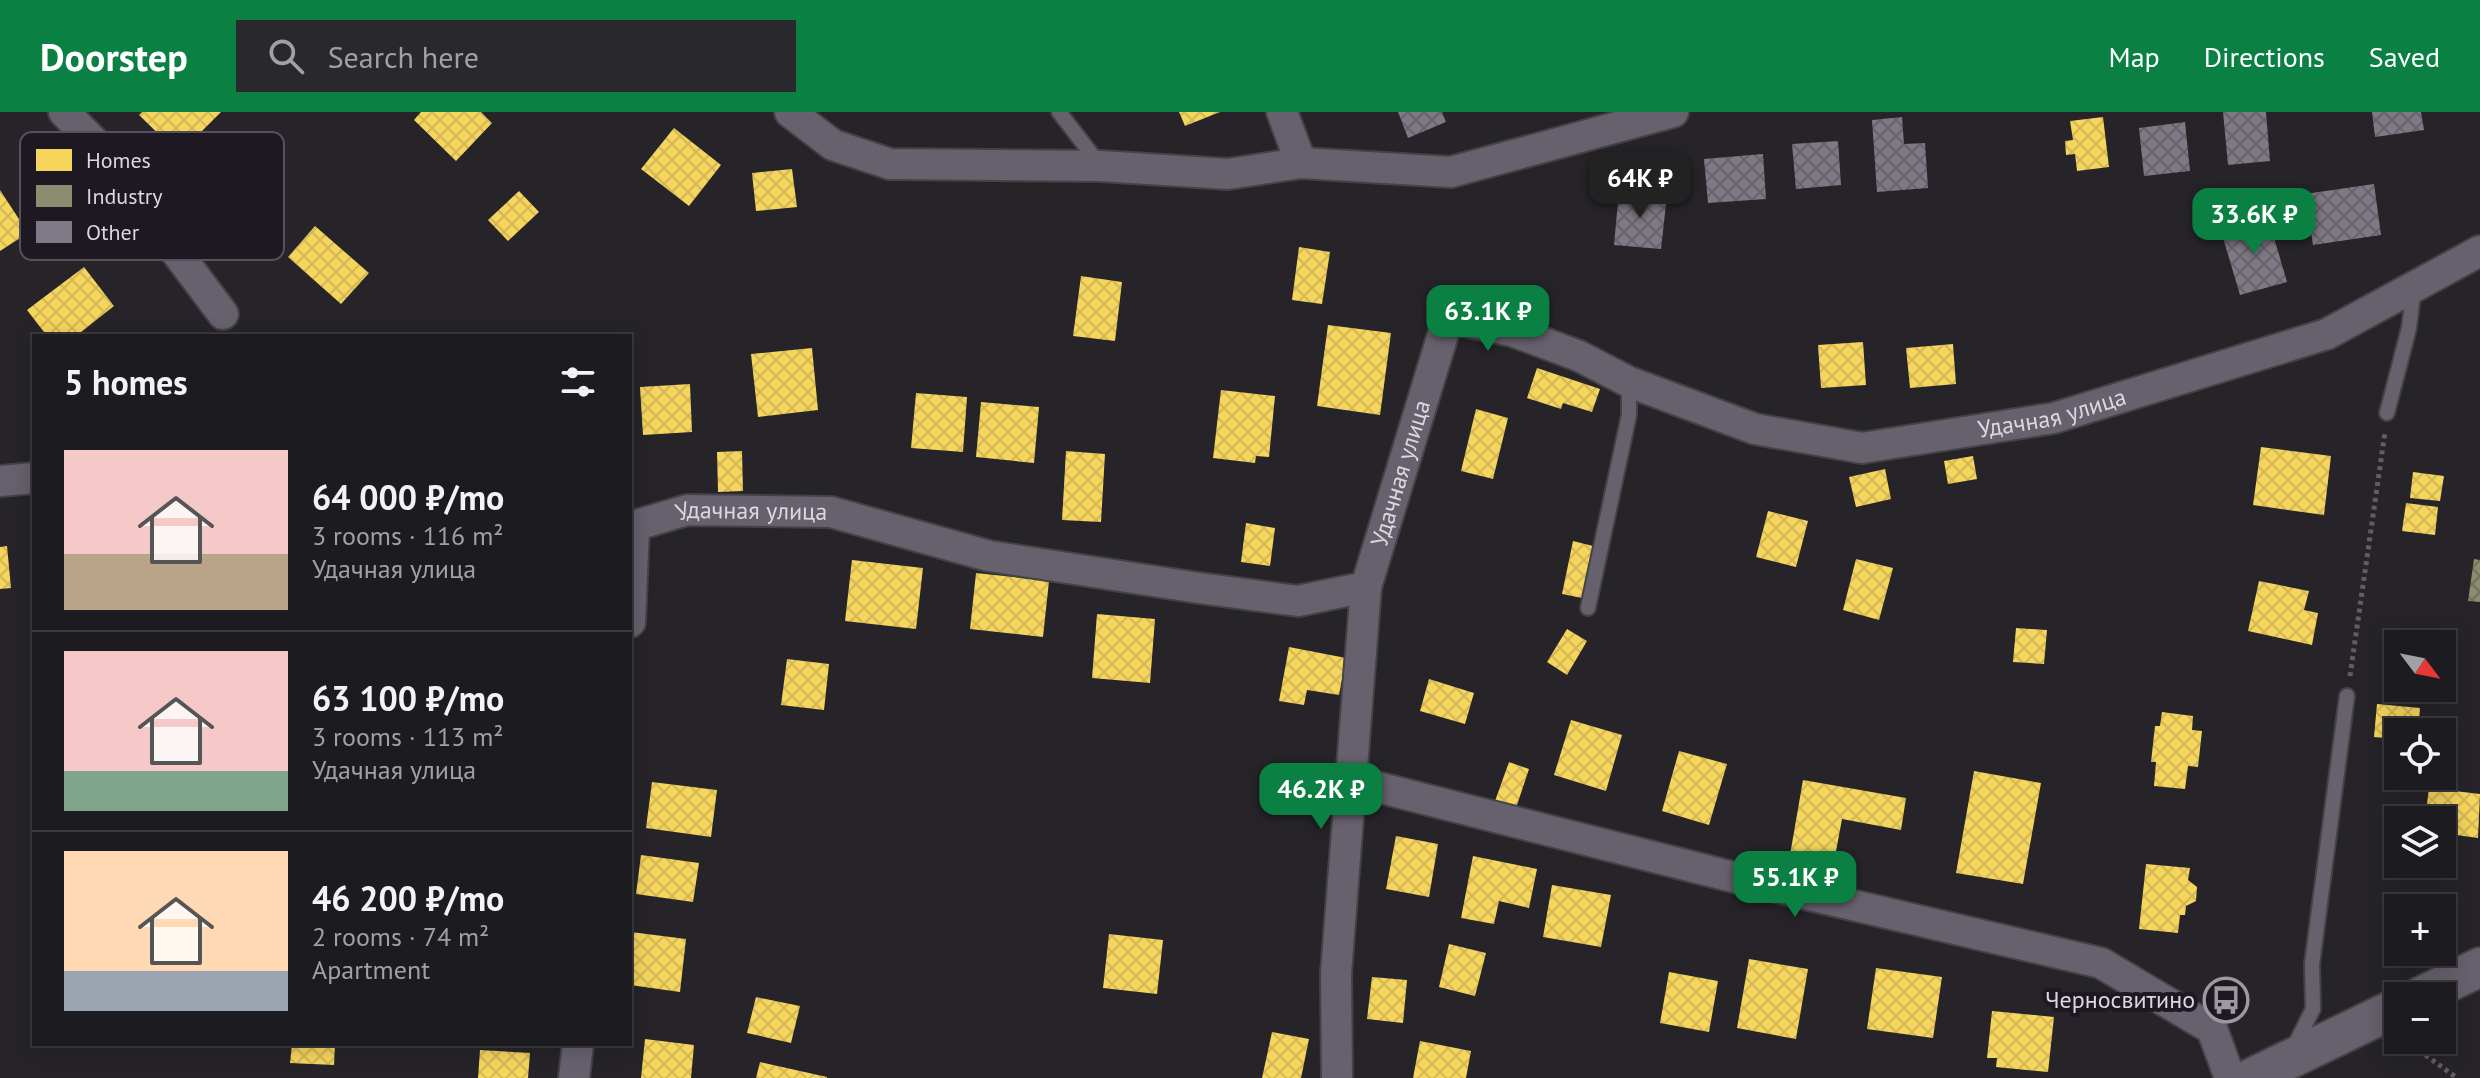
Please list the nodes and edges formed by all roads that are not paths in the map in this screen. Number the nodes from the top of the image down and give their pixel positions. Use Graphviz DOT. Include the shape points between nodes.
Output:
graph roads {
  1 [pos="64,112"];
  2 [pos="790,112"];
  3 [pos="1059,112"];
  4 [pos="1282,112"];
  5 [pos="1659,114"];
  6 [pos="84,132"];
  7 [pos="1301,163"];
  8 [pos="1100,166"];
  9 [pos="2480,251"];
  10 [pos="182,260"];
  11 [pos="2414,287"];
  12 [pos="223,314"];
  13 [pos="1629,382"];
  14 [pos="2387,413"];
  15 [pos="32,478"];
  16 [pos="0,481"];
  17 [pos="632,527"];
  18 [pos="1366,587"];
  19 [pos="1588,608"];
  20 [pos="2347,696"];
  21 [pos="1353,781"];
  22 [pos="2480,967"];
  23 [pos="2449,982"];
  24 [pos="2384,1013"];
  25 [pos="578,1046"];
  26 [pos="2288,1058"];
  27 [pos="574,1078"];
  28 [pos="1337,1078"];
  29 [pos="2230,1078"];
  30 [pos="2251,1078"];
  1 -- 6 [label="street"];
  2 -- 8 [label="street" via="833,145 890,164"];
  3 -- 8 [label="lane"];
  4 -- 7 [label="street"];
  5 -- 7 [label="street" via="1451,172"];
  7 -- 8 [label="street" via="1228,174"];
  9 -- 11 [label="street, Удачная улица"];
  10 -- 12 [label="street"];
  11 -- 13 [label="street, Удачная улица" via="2327,334 2054,418 1862,448 1755,429"];
  11 -- 14 [label="lane"];
  13 -- 18 [label="street, Удачная улица" via="1512,331 1448,318"];
  13 -- 19 [label="lane" via="1629,415"];
  15 -- 16 [label="street"];
  17 -- 18 [label="street, Удачная улица" via="687,510 831,512 989,556 1199,588 1298,601"];
  18 -- 21 [label="street"];
  20 -- 26 [label="lane" via="2312,964 2313,1009"];
  21 -- 28 [label="street" via="1336,973"];
  21 -- 29 [label="street" via="2101,963 2212,1029"];
  22 -- 23 [label="street"];
  24 -- 26 [label="street"];
  25 -- 27 [label="street"];
  26 -- 30 [label="street"];
}
